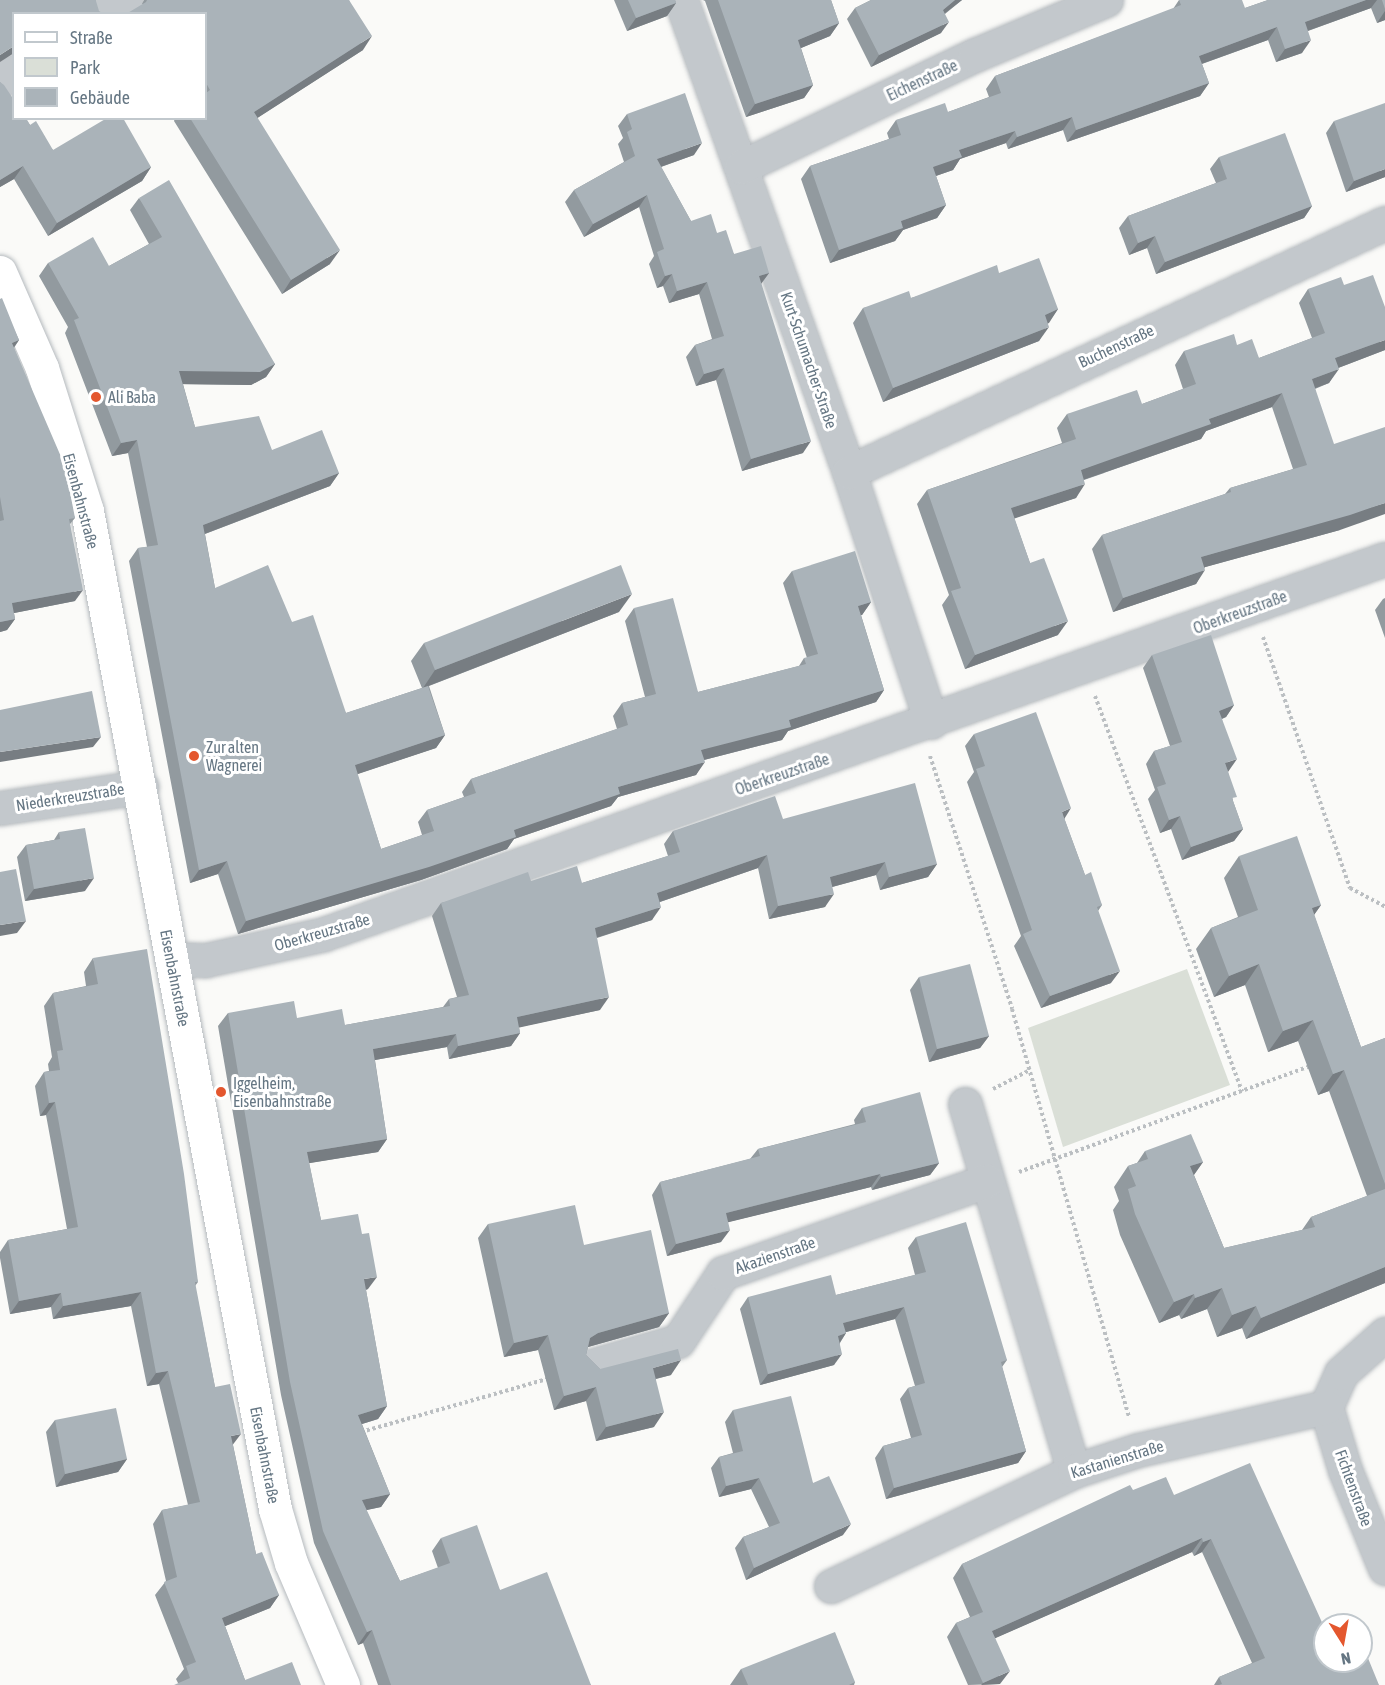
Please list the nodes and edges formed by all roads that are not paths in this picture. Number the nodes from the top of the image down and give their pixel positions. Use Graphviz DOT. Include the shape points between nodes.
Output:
graph roads {
  1 [pos="126,0"];
  2 [pos="681,0"];
  3 [pos="1106,0"];
  4 [pos="108,12"];
  5 [pos="741,167"];
  6 [pos="1385,223"];
  7 [pos="0,272"];
  8 [pos="849,472"];
  9 [pos="1385,559"];
  10 [pos="926,724"];
  11 [pos="141,787"];
  12 [pos="0,808"];
  13 [pos="171,959"];
  14 [pos="965,1104"];
  15 [pos="986,1181"];
  16 [pos="1385,1334"];
  17 [pos="594,1365"];
  18 [pos="1326,1407"];
  19 [pos="1074,1471"];
  20 [pos="1385,1568"];
  21 [pos="831,1586"];
  22 [pos="343,1685"];
  1 -- 4 [label="street"];
  2 -- 5 [label="street, Kurt-Schumacher-Straße"];
  3 -- 5 [label="street, Eichenstraße" via="975,55"];
  5 -- 8 [label="street, Kurt-Schumacher-Straße"];
  6 -- 8 [label="street, Buchenstraße"];
  7 -- 11 [label="main road, Eisenbahnstraße" via="42,368 87,511"];
  8 -- 10 [label="street, Kurt-Schumacher-Straße"];
  9 -- 10 [label="street, Oberkreuzstraße"];
  10 -- 13 [label="street, Oberkreuzstraße" via="324,934 206,960"];
  11 -- 12 [label="street, Niederkreuzstraße"];
  11 -- 13 [label="main road, Eisenbahnstraße"];
  13 -- 22 [label="main road, Eisenbahnstraße" via="275,1509 291,1563"];
  14 -- 15 [label="street"];
  15 -- 17 [label="street, Akazienstraße" via="723,1273 678,1341"];
  15 -- 19 [label="street"];
  16 -- 18 [label="street" via="1341,1373"];
  18 -- 19 [label="street, Kastanienstraße" via="1138,1450"];
  18 -- 20 [label="street, Fichtenstraße" via="1345,1470"];
  19 -- 21 [label="street, Kastanienstraße"];
}
